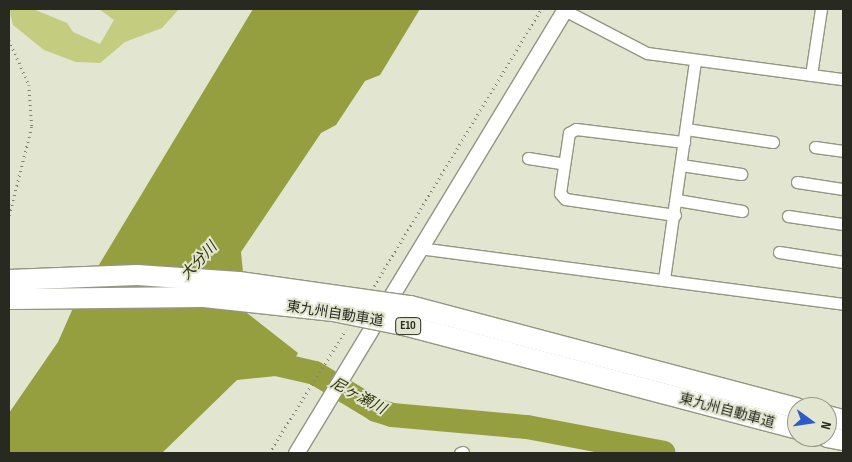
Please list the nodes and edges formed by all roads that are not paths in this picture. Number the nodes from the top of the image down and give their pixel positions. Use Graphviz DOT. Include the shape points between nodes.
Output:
graph roads {
  1 [pos="821,9"];
  2 [pos="564,10"];
  3 [pos="695,60"];
  4 [pos="811,75"];
  5 [pos="843,79"];
  6 [pos="686,128"];
  7 [pos="684,142"];
  8 [pos="773,142"];
  9 [pos="815,147"];
  10 [pos="843,151"];
  11 [pos="528,158"];
  12 [pos="564,164"];
  13 [pos="681,165"];
  14 [pos="741,174"];
  15 [pos="797,182"];
  16 [pos="843,189"];
  17 [pos="677,200"];
  18 [pos="742,211"];
  19 [pos="675,215"];
  20 [pos="788,216"];
  21 [pos="843,224"];
  22 [pos="419,248"];
  23 [pos="779,252"];
  24 [pos="843,262"];
  25 [pos="664,279"];
  26 [pos="9,280"];
  27 [pos="9,299"];
  28 [pos="843,304"];
  29 [pos="787,405"];
  30 [pos="787,426"];
  31 [pos="296,453"];
  1 -- 4 [label="street"];
  2 -- 3 [label="street" via="647,53"];
  2 -- 22 [label="street"];
  3 -- 4 [label="street"];
  3 -- 6 [label="street"];
  4 -- 5 [label="street"];
  6 -- 7 [label="street"];
  6 -- 8 [label="street"];
  7 -- 12 [label="street" via="576,129 569,133"];
  7 -- 13 [label="street"];
  9 -- 10 [label="street"];
  11 -- 12 [label="street"];
  12 -- 19 [label="street" via="560,193 565,198"];
  13 -- 14 [label="street"];
  13 -- 17 [label="street"];
  15 -- 16 [label="street"];
  17 -- 18 [label="street"];
  17 -- 19 [label="street"];
  19 -- 25 [label="street"];
  20 -- 21 [label="street"];
  22 -- 25 [label="street" via="446,255 501,257"];
  22 -- 31 [label="street"];
  23 -- 24 [label="street"];
  25 -- 28 [label="street"];
  26 -- 29 [label="highway, 東九州自動車道 / E10, bridge" via="137,275 239,282 410,306"];
  27 -- 30 [label="highway, 東九州自動車道 / E10, bridge" via="204,297 333,311 408,326"];
}
